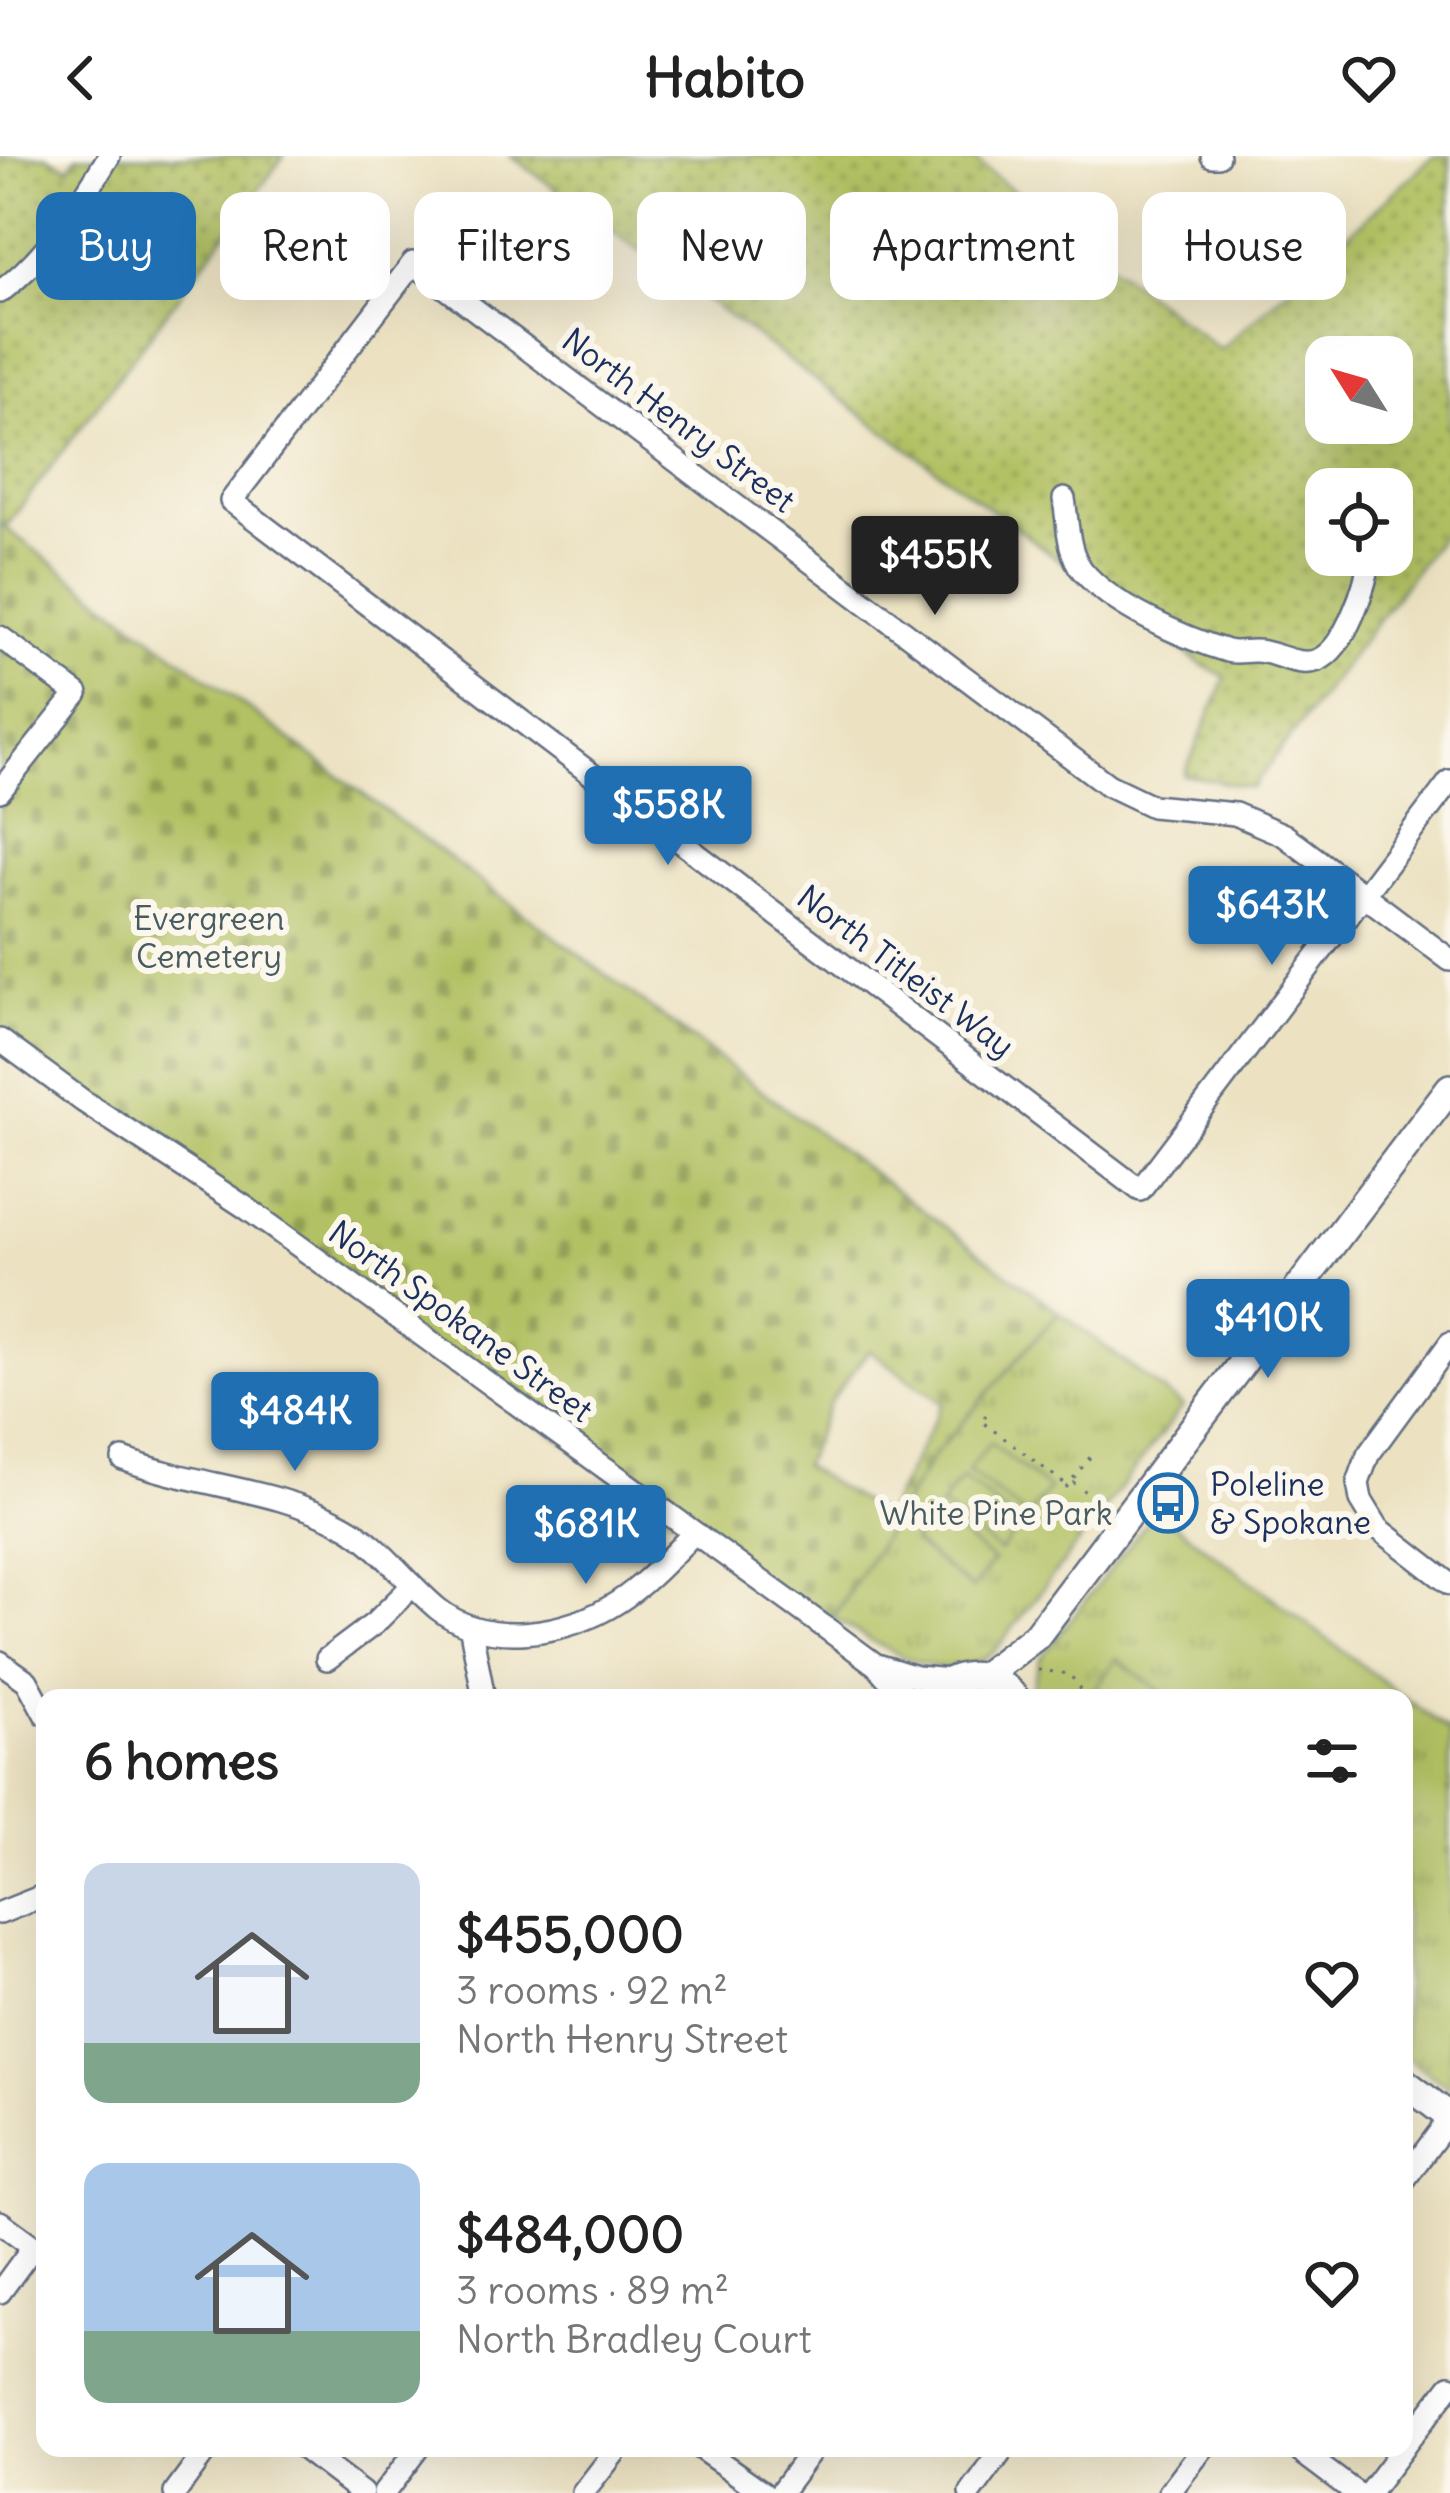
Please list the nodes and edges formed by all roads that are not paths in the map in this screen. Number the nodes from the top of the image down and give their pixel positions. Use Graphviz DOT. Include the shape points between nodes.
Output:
graph roads {
  1 [pos="109,156"];
  2 [pos="0,292"];
  3 [pos="1064,499"];
  4 [pos="231,501"];
  5 [pos="1364,576"];
  6 [pos="0,637"];
  7 [pos="1450,782"];
  8 [pos="0,791"];
  9 [pos="1365,894"];
  10 [pos="1450,960"];
  11 [pos="0,1040"];
  12 [pos="1450,1088"];
  13 [pos="1450,1343"];
  14 [pos="123,1459"];
  15 [pos="693,1534"];
  16 [pos="1450,1584"];
  17 [pos="412,1586"];
  18 [pos="471,1630"];
  19 [pos="1036,1636"];
  20 [pos="328,1659"];
  21 [pos="0,1662"];
  22 [pos="876,1665"];
  23 [pos="984,1676"];
  24 [pos="482,1689"];
  25 [pos="897,1689"];
  26 [pos="940,1689"];
  27 [pos="1008,1689"];
  28 [pos="1021,1689"];
  29 [pos="36,1698"];
  30 [pos="36,1899"];
  31 [pos="0,1913"];
  32 [pos="1413,2089"];
  33 [pos="1450,2118"];
  34 [pos="1413,2168"];
  35 [pos="0,2222"];
  36 [pos="36,2249"];
  37 [pos="36,2254"];
  38 [pos="0,2292"];
  39 [pos="1450,2386"];
  40 [pos="1413,2434"];
  41 [pos="201,2457"];
  42 [pos="315,2457"];
  43 [pos="411,2457"];
  44 [pos="611,2457"];
  45 [pos="713,2457"];
  46 [pos="806,2457"];
  47 [pos="997,2457"];
  48 [pos="1196,2457"];
  49 [pos="1308,2457"];
  50 [pos="1396,2457"];
  51 [pos="175,2493"];
  52 [pos="362,2493"];
  53 [pos="384,2493"];
  54 [pos="583,2493"];
  55 [pos="764,2493"];
  56 [pos="780,2493"];
  57 [pos="971,2493"];
  58 [pos="1169,2493"];
  59 [pos="1356,2493"];
  60 [pos="1369,2493"];
  1 -- 2 [label="street" via="44,251"];
  3 -- 5 [label="street" via="1083,571 1159,625 1231,652 1319,660 1352,615"];
  4 -- 9 [label="street, North Henry Street" via="413,263 1108,785 1152,806 1264,825"];
  4 -- 9 [label="street, North Titleist Way" via="1140,1190"];
  6 -- 8 [label="street" via="77,694"];
  7 -- 9 [label="street"];
  9 -- 10 [label="street, North Henry Street"];
  11 -- 15 [label="street, North Spokane Street" via="245,1207"];
  12 -- 19 [label="main road"];
  13 -- 16 [label="street" via="1368,1455 1358,1491 1378,1528"];
  14 -- 17 [label="street" via="276,1497 338,1522"];
  15 -- 18 [label="street" via="596,1614 541,1630"];
  15 -- 22 [label="street, North Spokane Street"];
  17 -- 18 [label="street"];
  17 -- 20 [label="street"];
  18 -- 24 [label="street"];
  19 -- 23 [label="main road"];
  19 -- 28 [label="main road"];
  21 -- 29 [label="street"];
  22 -- 25 [label="street, North Spokane Street"];
  22 -- 26 [label="street, North Spokane Street"];
  23 -- 26 [label="main road"];
  23 -- 27 [label="main road"];
  30 -- 31 [label="street"];
  32 -- 33 [label="main road"];
  33 -- 34 [label="street"];
  35 -- 36 [label="street"];
  37 -- 38 [label="street"];
  39 -- 40 [label="street"];
  41 -- 51 [label="street"];
  42 -- 52 [label="street"];
  43 -- 53 [label="street"];
  44 -- 54 [label="street"];
  45 -- 55 [label="street"];
  46 -- 56 [label="street"];
  47 -- 57 [label="street"];
  48 -- 58 [label="street"];
  49 -- 59 [label="street"];
  50 -- 60 [label="street"];
}
